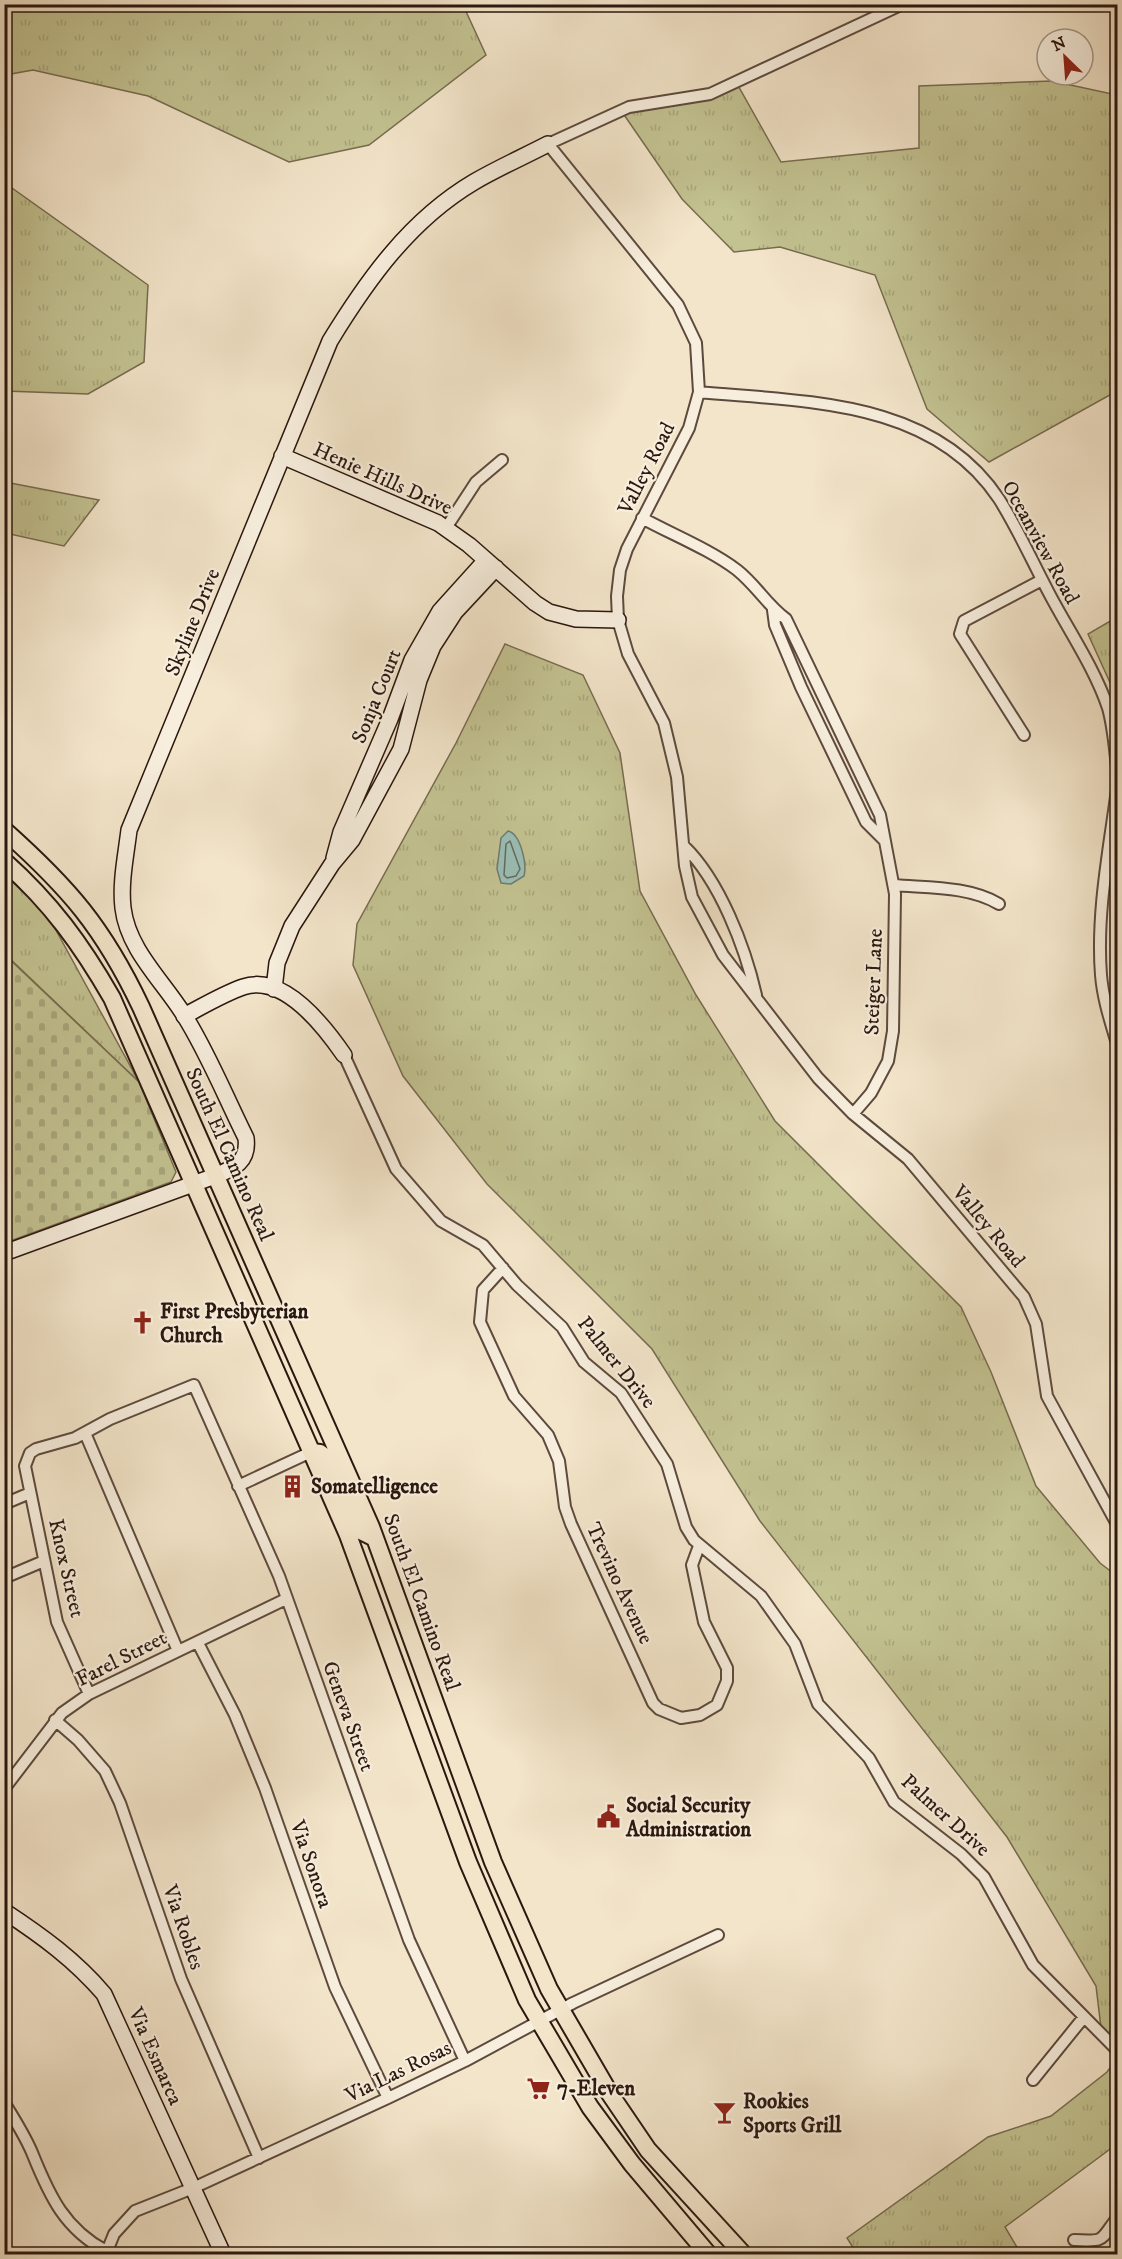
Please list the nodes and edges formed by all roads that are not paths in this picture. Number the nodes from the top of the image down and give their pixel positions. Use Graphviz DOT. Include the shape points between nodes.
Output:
graph roads {
  1 [pos="903,4"];
  2 [pos="548,144"];
  3 [pos="699,392"];
  4 [pos="282,456"];
  5 [pos="502,460"];
  6 [pos="642,518"];
  7 [pos="446,528"];
  8 [pos="491,564"];
  9 [pos="1042,580"];
  10 [pos="773,610"];
  11 [pos="618,620"];
  12 [pos="1024,735"];
  13 [pos="1118,775"];
  14 [pos="1118,782"];
  15 [pos="4,830"];
  16 [pos="885,841"];
  17 [pos="684,846"];
  18 [pos="4,861"];
  19 [pos="1113,862"];
  20 [pos="332,864"];
  21 [pos="894,885"];
  22 [pos="999,904"];
  23 [pos="274,989"];
  24 [pos="756,996"];
  25 [pos="184,1016"];
  26 [pos="1118,1047"];
  27 [pos="344,1055"];
  28 [pos="853,1114"];
  29 [pos="214,1176"];
  30 [pos="194,1185"];
  31 [pos="4,1253"];
  32 [pos="503,1268"];
  33 [pos="85,1433"];
  34 [pos="311,1452"];
  35 [pos="238,1486"];
  36 [pos="29,1487"];
  37 [pos="4,1504"];
  38 [pos="1118,1527"];
  39 [pos="375,1538"];
  40 [pos="699,1546"];
  41 [pos="44,1561"];
  42 [pos="4,1578"];
  43 [pos="286,1599"];
  44 [pos="198,1643"];
  45 [pos="178,1651"];
  46 [pos="89,1694"];
  47 [pos="56,1720"];
  48 [pos="4,1789"];
  49 [pos="4,1911"];
  50 [pos="717,1935"];
  51 [pos="560,2010"];
  52 [pos="1084,2017"];
  53 [pos="540,2021"];
  54 [pos="1118,2051"];
  55 [pos="465,2061"];
  56 [pos="1033,2080"];
  57 [pos="388,2098"];
  58 [pos="4,2102"];
  59 [pos="259,2158"];
  60 [pos="193,2188"];
  61 [pos="1118,2217"];
  62 [pos="1074,2240"];
  63 [pos="106,2253"];
  64 [pos="223,2254"];
  65 [pos="708,2254"];
  66 [pos="743,2254"];
  1 -- 2 [label="street" via="710,94 629,107"];
  2 -- 3 [label="street, Valley Road" via="678,305 696,343"];
  2 -- 4 [label="street, Skyline Drive" via="474,182 413,229 395,248 364,286 330,341"];
  3 -- 6 [label="street, Valley Road" via="689,428"];
  3 -- 9 [label="street, Oceanview Road" via="838,405 875,413 932,437 971,465 999,498"];
  4 -- 7 [label="street, Henie Hills Drive"];
  4 -- 25 [label="street, Skyline Drive" via="129,830 123,909 143,959"];
  5 -- 7 [label="street" via="476,482"];
  6 -- 10 [label="street, Steiger Lane" via="735,569 758,588"];
  6 -- 11 [label="street, Valley Road" via="620,570"];
  7 -- 8 [label="street, Henie Hills Drive"];
  8 -- 11 [label="street, Henie Hills Drive" via="549,612 576,619"];
  8 -- 20 [label="street, Sonja Court" via="433,646 397,758 352,840"];
  8 -- 20 [label="street, Sonja Court" via="440,611 412,660 341,832"];
  9 -- 12 [label="street" via="964,621 960,634"];
  9 -- 13 [label="street, Oceanview Road" via="1108,709"];
  10 -- 16 [label="street, Steiger Lane" via="775,625 801,687 866,822"];
  10 -- 16 [label="street, Steiger Lane" via="786,620 819,686 880,814"];
  11 -- 17 [label="street, Valley Road" via="628,654 664,723 677,777"];
  14 -- 19 [label="street"];
  15 -- 29 [label="main road, South El Camino Real" via="69,890 116,956"];
  16 -- 21 [label="street, Steiger Lane"];
  17 -- 24 [label="street, Valley Road" via="699,861 718,896 751,973"];
  17 -- 24 [label="street, Valley Road" via="692,897 723,955"];
  18 -- 30 [label="main road" via="55,910 93,965 112,998"];
  19 -- 26 [label="street" via="1102,920 1101,974"];
  20 -- 23 [label="street, Sonja Court" via="292,926 277,963"];
  21 -- 22 [label="street" via="971,892"];
  21 -- 28 [label="street, Steiger Lane" via="893,1031 888,1061 871,1093"];
  23 -- 25 [label="street, Palmer Drive" via="260,985 244,987"];
  23 -- 27 [label="street, Palmer Drive" via="300,1003"];
  24 -- 28 [label="street, Valley Road" via="818,1078"];
  25 -- 29 [label="street, Skyline Drive" via="246,1138 247,1151 238,1166"];
  27 -- 32 [label="street, Palmer Drive" via="396,1170 441,1221 483,1245"];
  28 -- 38 [label="street, Valley Road" via="908,1159 1024,1297 1036,1324 1047,1396"];
  29 -- 30 [label="street, Skyline Drive"];
  29 -- 39 [label="main road, South El Camino Real"];
  30 -- 31 [label="street, Skyline Drive"];
  30 -- 34 [label="main road"];
  32 -- 40 [label="street, Palmer Drive" via="561,1327 584,1362 621,1393 667,1464 686,1527"];
  32 -- 40 [label="street, Trevino Avenue" via="483,1290 480,1322 514,1396 548,1435 559,1461 571,1524 653,1703 681,1718 700,1715 717,1705 727,1681 727,1668 704,1622 692,1565"];
  33 -- 35 [label="street, Geneva Street" via="194,1385"];
  33 -- 36 [label="street, Knox Street" via="30,1453 25,1466"];
  33 -- 45 [label="street"];
  34 -- 35 [label="street"];
  34 -- 39 [label="main road" via="325,1457 359,1530"];
  34 -- 53 [label="main road" via="359,1563 487,1910"];
  35 -- 43 [label="street, Geneva Street"];
  36 -- 37 [label="street"];
  36 -- 41 [label="street, Knox Street"];
  39 -- 51 [label="main road, South El Camino Real" via="493,1862"];
  40 -- 52 [label="street, Palmer Drive" via="761,1596 795,1644 818,1704 868,1758 894,1802 984,1877 1033,1965"];
  41 -- 42 [label="street"];
  41 -- 46 [label="street, Knox Street" via="57,1622"];
  43 -- 44 [label="street, Farel Street"];
  43 -- 55 [label="street, Geneva Street" via="410,1940"];
  44 -- 45 [label="street, Farel Street"];
  44 -- 57 [label="street, Via Sonora" via="235,1715 335,1986"];
  45 -- 46 [label="street, Farel Street"];
  46 -- 47 [label="street, Farel Street"];
  47 -- 48 [label="street, Farel Street"];
  47 -- 59 [label="street, Via Robles" via="105,1771 120,1803 181,1979"];
  49 -- 60 [label="street, Via Esmarca" via="53,1943 104,1994"];
  50 -- 51 [label="street, Via Las Rosas"];
  51 -- 53 [label="street, Via Las Rosas"];
  51 -- 66 [label="main road, South El Camino Real" via="648,2150"];
  52 -- 54 [label="street, Palmer Drive"];
  52 -- 56 [label="street"];
  53 -- 55 [label="street, Via Las Rosas"];
  53 -- 65 [label="main road" via="590,2107"];
  55 -- 57 [label="street, Via Las Rosas"];
  57 -- 59 [label="street, Via Las Rosas"];
  58 -- 63 [label="street" via="33,2153 54,2204 87,2241"];
  59 -- 60 [label="street, Via Las Rosas"];
  60 -- 63 [label="street, Via Las Rosas" via="135,2211 114,2234"];
  60 -- 64 [label="street, Via Esmarca"];
  61 -- 62 [label="street" via="1105,2238"];
}
